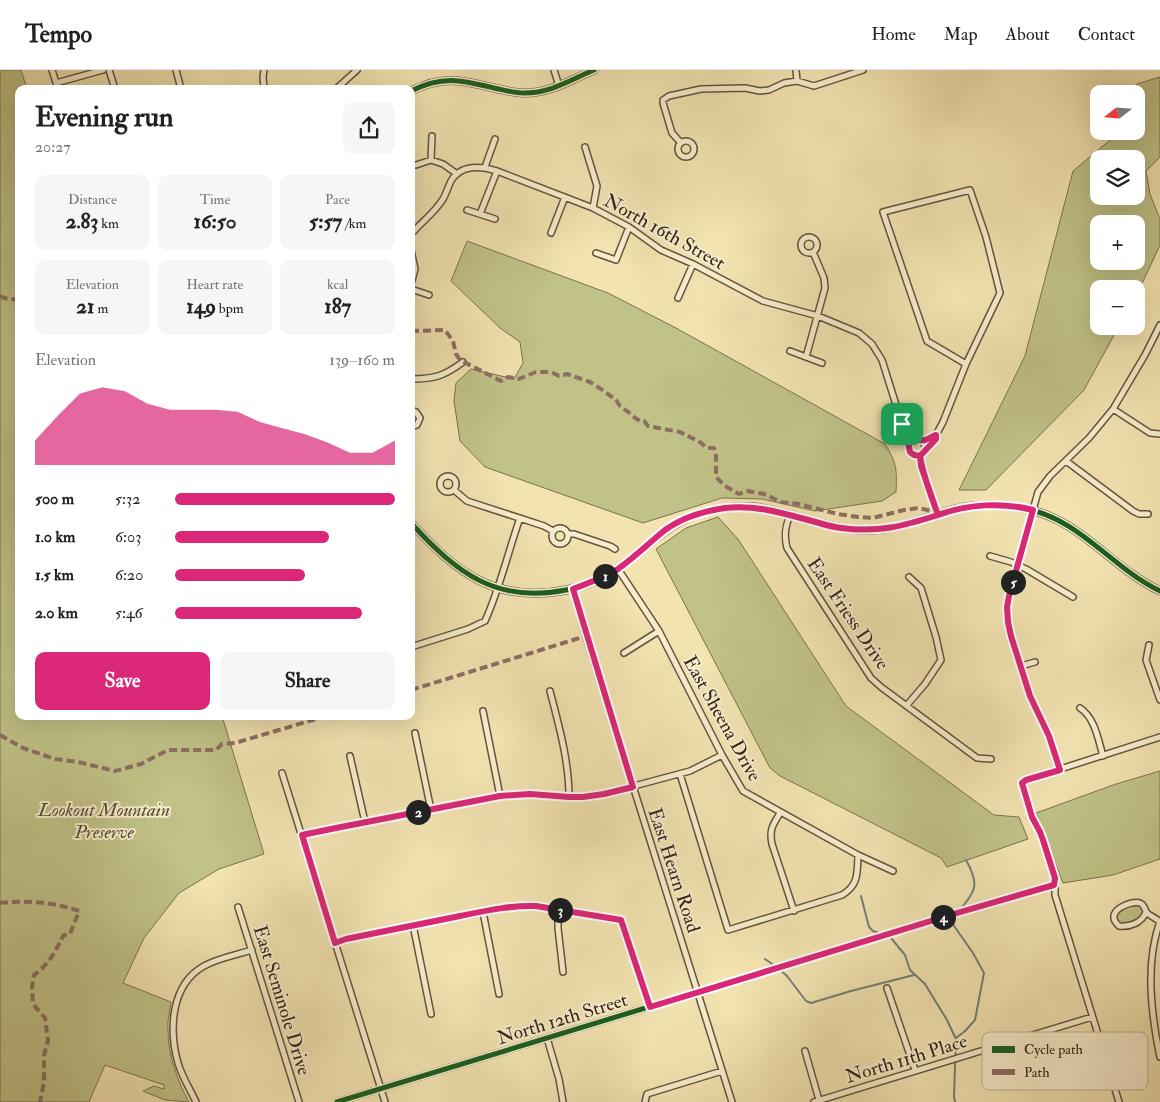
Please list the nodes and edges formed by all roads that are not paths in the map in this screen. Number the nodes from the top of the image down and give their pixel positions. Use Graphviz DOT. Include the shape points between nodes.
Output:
graph roads {
  1 [pos="52,70"];
  2 [pos="103,70"];
  3 [pos="109,70"];
  4 [pos="176,70"];
  5 [pos="264,70"];
  6 [pos="357,70"];
  7 [pos="554,70"];
  8 [pos="594,70"];
  9 [pos="796,70"];
  10 [pos="863,70"];
  11 [pos="797,81"];
  12 [pos="57,85"];
  13 [pos="60,85"];
  14 [pos="114,85"];
  15 [pos="180,85"];
  16 [pos="264,85"];
  17 [pos="340,85"];
  18 [pos="559,86"];
  19 [pos="415,90"];
  20 [pos="432,136"];
  21 [pos="495,139"];
  22 [pos="681,143"];
  23 [pos="585,146"];
  24 [pos="431,160"];
  25 [pos="416,165"];
  26 [pos="485,167"];
  27 [pos="497,171"];
  28 [pos="456,174"];
  29 [pos="565,197"];
  30 [pos="594,208"];
  31 [pos="467,210"];
  32 [pos="480,214"];
  33 [pos="495,219"];
  34 [pos="629,227"];
  35 [pos="415,230"];
  36 [pos="551,233"];
  37 [pos="813,252"];
  38 [pos="596,253"];
  39 [pos="693,264"];
  40 [pos="415,290"];
  41 [pos="429,295"];
  42 [pos="678,298"];
  43 [pos="818,316"];
  44 [pos="1160,325"];
  45 [pos="790,351"];
  46 [pos="806,357"];
  47 [pos="463,362"];
  48 [pos="822,363"];
  49 [pos="966,364"];
  50 [pos="415,379"];
  51 [pos="1114,409"];
  52 [pos="415,412"];
  53 [pos="902,424"];
  54 [pos="415,425"];
  55 [pos="1160,434"];
  56 [pos="936,435"];
  57 [pos="918,439"];
  58 [pos="909,447"];
  59 [pos="925,450"];
  60 [pos="920,456"];
  61 [pos="1066,461"];
  62 [pos="454,490"];
  63 [pos="1033,510"];
  64 [pos="1148,514"];
  65 [pos="790,515"];
  66 [pos="938,515"];
  67 [pos="520,518"];
  68 [pos="415,527"];
  69 [pos="553,530"];
  70 [pos="568,534"];
  71 [pos="615,550"];
  72 [pos="990,556"];
  73 [pos="1018,565"];
  74 [pos="618,569"];
  75 [pos="909,577"];
  76 [pos="499,588"];
  77 [pos="573,589"];
  78 [pos="1160,591"];
  79 [pos="1073,598"];
  80 [pos="659,630"];
  81 [pos="1149,645"];
  82 [pos="415,646"];
  83 [pos="624,653"];
  84 [pos="1035,662"];
  85 [pos="1020,666"];
  86 [pos="550,691"];
  87 [pos="1160,700"];
  88 [pos="907,705"];
  89 [pos="1080,708"];
  90 [pos="483,711"];
  91 [pos="415,733"];
  92 [pos="1160,737"];
  93 [pos="722,755"];
  94 [pos="350,756"];
  95 [pos="1103,756"];
  96 [pos="991,759"];
  97 [pos="1060,770"];
  98 [pos="282,774"];
  99 [pos="680,774"];
  100 [pos="633,787"];
  101 [pos="500,796"];
  102 [pos="569,797"];
  103 [pos="431,810"];
  104 [pos="780,813"];
  105 [pos="365,822"];
  106 [pos="302,835"];
  107 [pos="858,856"];
  108 [pos="893,870"];
  109 [pos="1054,885"];
  110 [pos="238,907"];
  111 [pos="558,910"];
  112 [pos="794,911"];
  113 [pos="483,912"];
  114 [pos="1146,912"];
  115 [pos="1160,922"];
  116 [pos="413,925"];
  117 [pos="335,943"];
  118 [pos="252,950"];
  119 [pos="563,972"];
  120 [pos="887,988"];
  121 [pos="698,992"];
  122 [pos="499,994"];
  123 [pos="650,1007"];
  124 [pos="430,1014"];
  125 [pos="1092,1017"];
  126 [pos="1042,1032"];
  127 [pos="1097,1032"];
  128 [pos="546,1038"];
  129 [pos="1158,1042"];
  130 [pos="982,1050"];
  131 [pos="805,1051"];
  132 [pos="1160,1057"];
  133 [pos="915,1070"];
  134 [pos="722,1071"];
  135 [pos="381,1089"];
  136 [pos="1115,1090"];
  137 [pos="816,1101"];
  138 [pos="196,1102"];
  139 [pos="298,1102"];
  140 [pos="337,1102"];
  141 [pos="385,1102"];
  142 [pos="563,1102"];
  143 [pos="645,1102"];
  144 [pos="732,1102"];
  145 [pos="1119,1102"];
  1 -- 12 [label="street"];
  2 -- 13 [label="street"];
  3 -- 14 [label="street"];
  4 -- 15 [label="street"];
  5 -- 16 [label="street"];
  6 -- 17 [label="street"];
  7 -- 18 [label="street"];
  8 -- 18 [label="street"];
  9 -- 11 [label="street"];
  10 -- 11 [label="street" via="814,86"];
  11 -- 22 [label="street" via="769,90 701,89 669,96 662,103 672,133"];
  18 -- 19 [label="street" via="544,92 523,93 465,80 450,80 432,82"];
  20 -- 24 [label="street"];
  21 -- 26 [label="street"];
  23 -- 30 [label="street" via="597,186"];
  24 -- 25 [label="street"];
  24 -- 28 [label="street" via="444,164"];
  26 -- 27 [label="street, North 16th Street"];
  26 -- 28 [label="street, North 16th Street" via="471,166"];
  27 -- 29 [label="street, North 16th Street"];
  27 -- 32 [label="street"];
  28 -- 35 [label="street" via="444,198"];
  29 -- 30 [label="street, North 16th Street"];
  29 -- 36 [label="street"];
  30 -- 34 [label="street, North 16th Street"];
  31 -- 32 [label="street"];
  32 -- 33 [label="street"];
  34 -- 38 [label="street" via="616,260"];
  34 -- 39 [label="street, North 16th Street" via="661,250"];
  37 -- 43 [label="street" via="825,288"];
  39 -- 42 [label="street"];
  39 -- 43 [label="street, North 16th Street" via="762,301"];
  40 -- 41 [label="street"];
  43 -- 46 [label="street"];
  43 -- 53 [label="street, North 16th Street" via="859,333 872,344 882,360"];
  44 -- 51 [label="street"];
  45 -- 46 [label="street"];
  46 -- 48 [label="street"];
  47 -- 50 [label="street" via="443,375"];
  49 -- 49 [label="street" via="1000,293 970,190 883,212 927,341"];
  49 -- 56 [label="street"];
  51 -- 55 [label="street" via="1150,433"];
  51 -- 61 [label="street"];
  52 -- 54 [label="street" via="420,418"];
  53 -- 57 [label="street, North 16th Street" via="910,436"];
  53 -- 58 [label="street, North 16th Street"];
  56 -- 57 [label="street"];
  56 -- 59 [label="street"];
  57 -- 58 [label="street" via="910,442"];
  57 -- 59 [label="street" via="924,443"];
  58 -- 60 [label="street" via="912,454"];
  59 -- 60 [label="street"];
  60 -- 66 [label="street"];
  61 -- 63 [label="street" via="1042,486"];
  61 -- 64 [label="street" via="1134,512"];
  62 -- 67 [label="street" via="467,500"];
  63 -- 66 [label="street" via="967,506"];
  63 -- 73 [label="street"];
  63 -- 78 [label="street" via="1081,533 1131,574"];
  65 -- 66 [label="street" via="840,528 883,530"];
  65 -- 74 [label="street" via="754,507 699,514 667,529"];
  65 -- 88 [label="street, East Friess Drive" via="786,524 787,548 871,678"];
  67 -- 69 [label="street"];
  67 -- 76 [label="street"];
  68 -- 76 [label="street" via="456,567 483,583"];
  69 -- 70 [label="street" via="561,527"];
  69 -- 70 [label="street" via="552,538 559,544 566,541"];
  70 -- 71 [label="street"];
  72 -- 73 [label="street"];
  73 -- 79 [label="street"];
  73 -- 85 [label="street" via="1007,607"];
  74 -- 77 [label="street"];
  74 -- 80 [label="street, East Sheena Drive"];
  75 -- 88 [label="street" via="921,588 941,660"];
  76 -- 77 [label="street" via="536,594"];
  76 -- 82 [label="street" via="485,621"];
  77 -- 100 [label="street, East Hearn Road"];
  80 -- 83 [label="street"];
  80 -- 93 [label="street, East Sheena Drive"];
  81 -- 87 [label="street" via="1146,660"];
  84 -- 85 [label="street"];
  85 -- 97 [label="street"];
  86 -- 102 [label="street" via="561,732"];
  88 -- 96 [label="street, East Friess Drive" via="977,758"];
  89 -- 95 [label="street" via="1092,720"];
  90 -- 101 [label="street"];
  91 -- 103 [label="street"];
  92 -- 95 [label="street"];
  93 -- 99 [label="street"];
  93 -- 104 [label="street, East Sheena Drive" via="743,791"];
  94 -- 105 [label="street"];
  95 -- 97 [label="street"];
  97 -- 109 [label="street" via="1022,783 1055,878"];
  98 -- 106 [label="street"];
  99 -- 100 [label="street"];
  99 -- 112 [label="street" via="728,930"];
  100 -- 102 [label="street" via="595,796"];
  100 -- 121 [label="street, East Hearn Road"];
  101 -- 102 [label="street"];
  101 -- 103 [label="street"];
  103 -- 105 [label="street"];
  104 -- 107 [label="street, East Sheena Drive"];
  104 -- 112 [label="street" via="770,835"];
  105 -- 106 [label="street"];
  106 -- 117 [label="street"];
  107 -- 108 [label="street, East Sheena Drive"];
  107 -- 112 [label="street" via="857,876 849,891"];
  109 -- 121 [label="street, North 12th Street"];
  109 -- 125 [label="street"];
  110 -- 118 [label="street, East Seminole Drive"];
  111 -- 113 [label="street" via="523,906"];
  111 -- 119 [label="street"];
  111 -- 123 [label="street" via="621,920"];
  113 -- 116 [label="street"];
  113 -- 122 [label="street"];
  114 -- 114 [label="street" via="1144,906 1136,902 1116,910 1113,919 1119,926 1128,926 1143,919"];
  114 -- 115 [label="street"];
  115 -- 129 [label="street" via="1156,932 1151,984"];
  116 -- 117 [label="street"];
  116 -- 124 [label="street"];
  117 -- 135 [label="street"];
  118 -- 138 [label="street" via="204,966 192,974 179,994 174,1020 175,1050"];
  118 -- 139 [label="street, East Seminole Drive"];
  120 -- 133 [label="street"];
  121 -- 123 [label="street, North 12th Street"];
  121 -- 134 [label="street, East Hearn Road"];
  123 -- 128 [label="street, North 12th Street"];
  125 -- 126 [label="street, North 11th Place"];
  125 -- 127 [label="street"];
  128 -- 135 [label="street, North 12th Street"];
  128 -- 142 [label="street"];
  129 -- 132 [label="street"];
  130 -- 133 [label="street, North 11th Place"];
  131 -- 137 [label="street"];
  133 -- 137 [label="street, North 11th Place"];
  134 -- 143 [label="street" via="647,1094"];
  134 -- 144 [label="street, East Hearn Road"];
  135 -- 140 [label="street, North 12th Street"];
  135 -- 141 [label="street"];
  136 -- 145 [label="street"];
}
